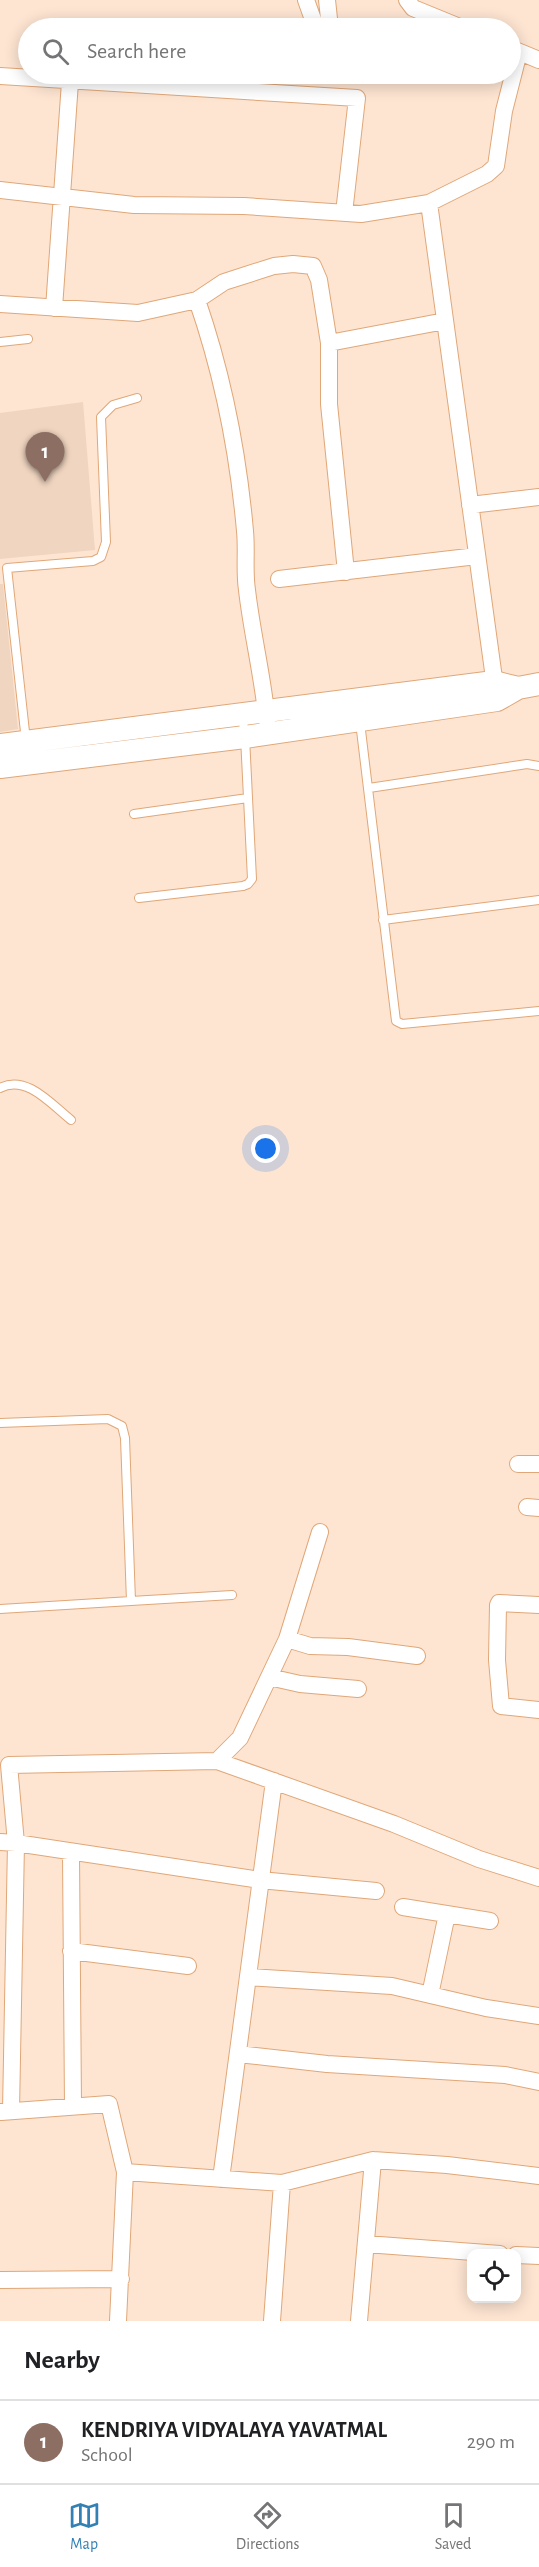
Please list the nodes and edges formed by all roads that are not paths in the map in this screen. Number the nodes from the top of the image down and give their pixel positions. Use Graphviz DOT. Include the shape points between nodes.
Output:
graph roads {
  1 [pos="306,0"];
  2 [pos="327,0"];
  3 [pos="407,0"];
  4 [pos="312,18"];
  5 [pos="329,18"];
  6 [pos="438,18"];
  7 [pos="521,52"];
  8 [pos="539,60"];
  9 [pos="0,76"];
  10 [pos="18,78"];
  11 [pos="70,84"];
  12 [pos="106,84"];
  13 [pos="509,84"];
  14 [pos="0,190"];
  15 [pos="61,196"];
  16 [pos="429,203"];
  17 [pos="344,213"];
  18 [pos="197,300"];
  19 [pos="0,304"];
  20 [pos="54,308"];
  21 [pos="446,321"];
  22 [pos="28,339"];
  23 [pos="0,342"];
  24 [pos="329,343"];
  25 [pos="137,398"];
  26 [pos="539,497"];
  27 [pos="470,505"];
  28 [pos="477,556"];
  29 [pos="3,568"];
  30 [pos="346,572"];
  31 [pos="279,579"];
  32 [pos="529,686"];
  33 [pos="496,691"];
  34 [pos="359,710"];
  35 [pos="242,714"];
  36 [pos="267,722"];
  37 [pos="245,737"];
  38 [pos="0,745"];
  39 [pos="28,752"];
  40 [pos="539,766"];
  41 [pos="0,767"];
  42 [pos="369,788"];
  43 [pos="248,798"];
  44 [pos="134,814"];
  45 [pos="139,898"];
  46 [pos="539,900"];
  47 [pos="383,921"];
  48 [pos="539,1011"];
  49 [pos="0,1088"];
  50 [pos="71,1119"];
  51 [pos="0,1423"];
  52 [pos="518,1464"];
  53 [pos="539,1464"];
  54 [pos="320,1532"];
  55 [pos="232,1595"];
  56 [pos="130,1601"];
  57 [pos="539,1605"];
  58 [pos="0,1609"];
  59 [pos="287,1639"];
  60 [pos="417,1656"];
  61 [pos="269,1677"];
  62 [pos="358,1689"];
  63 [pos="539,1710"];
  64 [pos="218,1761"];
  65 [pos="274,1781"];
  66 [pos="8,1843"];
  67 [pos="71,1853"];
  68 [pos="539,1878"];
  69 [pos="260,1880"];
  70 [pos="376,1892"];
  71 [pos="403,1907"];
  72 [pos="447,1914"];
  73 [pos="489,1921"];
  74 [pos="71,1951"];
  75 [pos="188,1966"];
  76 [pos="248,1977"];
  77 [pos="430,1995"];
  78 [pos="539,2016"];
  79 [pos="238,2054"];
  80 [pos="539,2082"];
  81 [pos="73,2106"];
  82 [pos="5,2112"];
  83 [pos="373,2160"];
  84 [pos="124,2172"];
  85 [pos="539,2176"];
  86 [pos="221,2179"];
  87 [pos="282,2183"];
  88 [pos="366,2244"];
  89 [pos="467,2251"];
  90 [pos="521,2255"];
  91 [pos="539,2256"];
  92 [pos="121,2279"];
  93 [pos="0,2280"];
  94 [pos="118,2321"];
  95 [pos="272,2321"];
  96 [pos="359,2321"];
  1 -- 4 [label="street"];
  2 -- 5 [label="street"];
  3 -- 6 [label="street" via="413,8"];
  7 -- 8 [label="street"];
  9 -- 10 [label="street"];
  11 -- 15 [label="street"];
  12 -- 17 [label="street" via="357,98"];
  13 -- 16 [label="street" via="496,166 488,174"];
  14 -- 15 [label="street"];
  15 -- 17 [label="street" via="134,205 244,206"];
  15 -- 20 [label="street"];
  16 -- 17 [label="street"];
  16 -- 21 [label="street"];
  18 -- 20 [label="street" via="138,313"];
  18 -- 24 [label="street" via="224,282 284,265 308,264 318,274"];
  18 -- 36 [label="street" via="213,347 240,480 246,588"];
  19 -- 20 [label="street"];
  21 -- 24 [label="street"];
  21 -- 27 [label="street"];
  22 -- 23 [label="lane"];
  24 -- 30 [label="street" via="329,404"];
  25 -- 29 [label="lane" via="113,405 101,417 106,542 101,557 93,561"];
  26 -- 27 [label="street"];
  27 -- 28 [label="street"];
  28 -- 30 [label="street"];
  28 -- 33 [label="street"];
  29 -- 39 [label="lane"];
  30 -- 31 [label="street"];
  32 -- 33 [label="street"];
  33 -- 34 [label="street"];
  34 -- 36 [label="street"];
  34 -- 42 [label="lane"];
  35 -- 36 [label="street"];
  35 -- 37 [label="lane"];
  35 -- 39 [label="street"];
  36 -- 37 [label="street"];
  37 -- 39 [label="street"];
  37 -- 43 [label="lane"];
  38 -- 39 [label="street"];
  39 -- 41 [label="street"];
  40 -- 42 [label="lane" via="527,764"];
  42 -- 47 [label="lane"];
  43 -- 44 [label="lane"];
  43 -- 45 [label="lane" via="252,879 248,884"];
  46 -- 47 [label="lane"];
  47 -- 48 [label="lane" via="394,1018 398,1024"];
  49 -- 50 [label="lane" via="15,1083 26,1085"];
  51 -- 56 [label="lane" via="108,1419 122,1426"];
  52 -- 53 [label="street"];
  54 -- 59 [label="street"];
  55 -- 56 [label="lane"];
  56 -- 58 [label="lane"];
  57 -- 63 [label="street" via="499,1603 497,1649 501,1706"];
  59 -- 60 [label="street" via="310,1646"];
  59 -- 61 [label="street"];
  61 -- 62 [label="street"];
  61 -- 64 [label="street" via="240,1738"];
  64 -- 65 [label="street"];
  64 -- 66 [label="street" via="9,1765"];
  65 -- 68 [label="street"];
  65 -- 69 [label="street"];
  66 -- 67 [label="street"];
  66 -- 82 [label="street"];
  67 -- 69 [label="street"];
  67 -- 74 [label="street"];
  69 -- 70 [label="street"];
  69 -- 76 [label="street"];
  71 -- 72 [label="street"];
  72 -- 73 [label="street"];
  72 -- 77 [label="street"];
  74 -- 75 [label="street"];
  74 -- 81 [label="street"];
  76 -- 77 [label="street" via="392,1986"];
  76 -- 79 [label="street"];
  77 -- 78 [label="street"];
  79 -- 80 [label="street" via="505,2075"];
  79 -- 86 [label="street"];
  81 -- 82 [label="street"];
  81 -- 84 [label="street" via="109,2104"];
  83 -- 85 [label="street"];
  83 -- 87 [label="street"];
  83 -- 88 [label="street"];
  84 -- 86 [label="street"];
  84 -- 92 [label="street"];
  86 -- 87 [label="street"];
  87 -- 95 [label="street"];
  88 -- 89 [label="street"];
  88 -- 96 [label="street"];
  90 -- 91 [label="street"];
  92 -- 93 [label="street"];
  92 -- 94 [label="street"];
}
